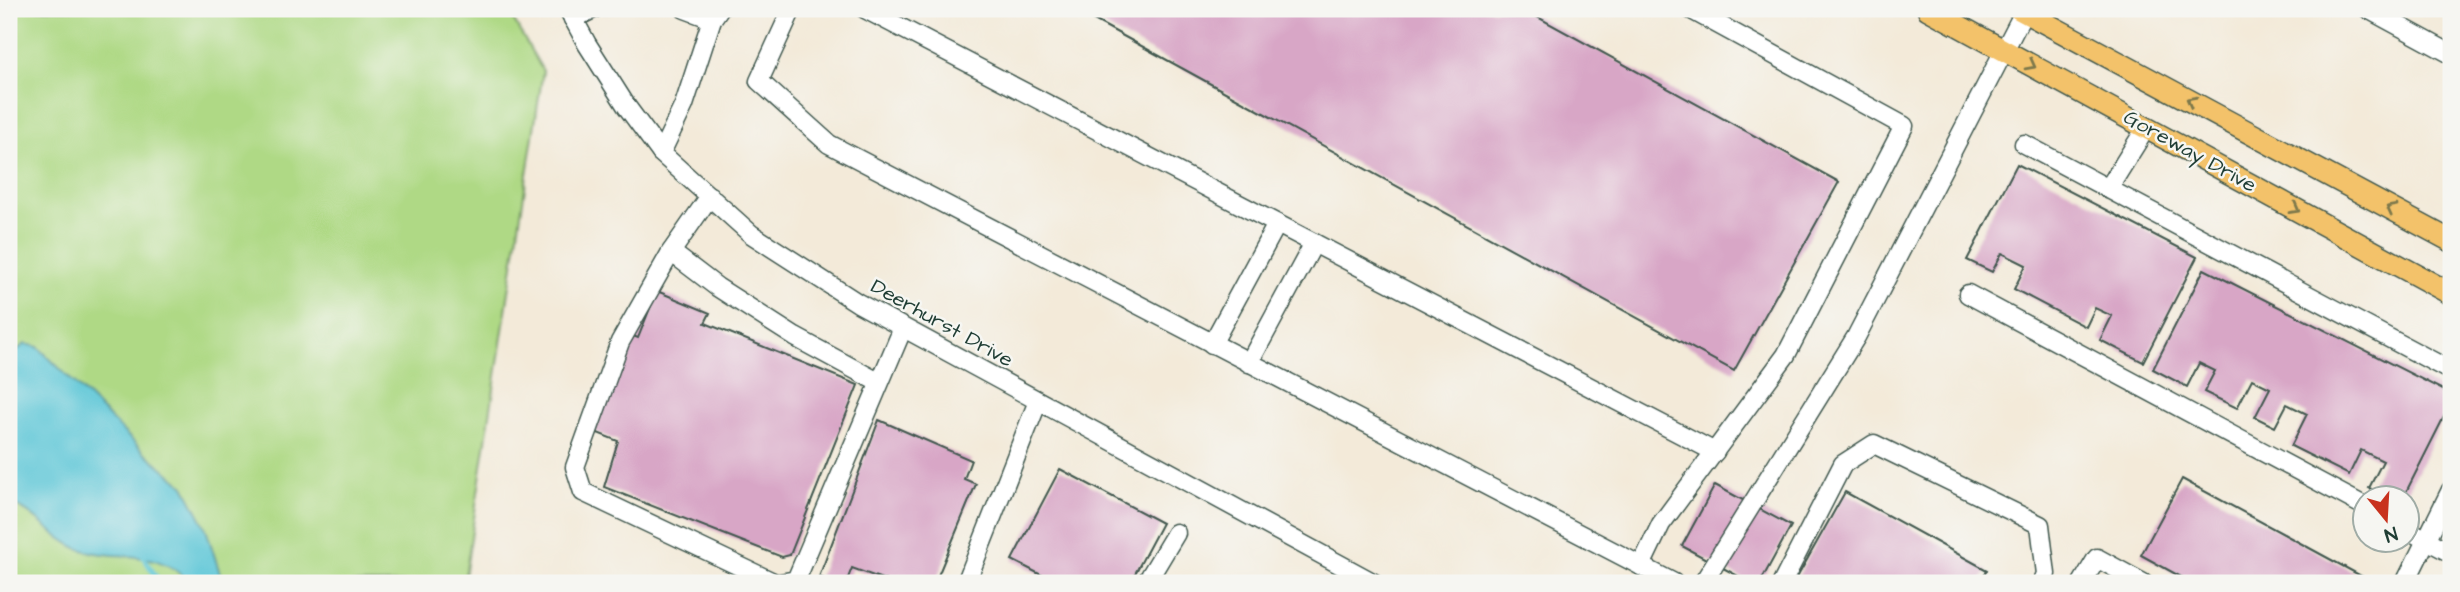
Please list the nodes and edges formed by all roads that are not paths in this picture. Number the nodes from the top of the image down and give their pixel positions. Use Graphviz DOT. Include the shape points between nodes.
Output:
graph roads {
  1 [pos="593,9"];
  2 [pos="685,9"];
  3 [pos="792,9"];
  4 [pos="865,9"];
  5 [pos="1690,9"];
  6 [pos="1928,9"];
  7 [pos="2368,9"];
  8 [pos="2022,10"];
  9 [pos="570,14"];
  10 [pos="715,14"];
  11 [pos="2004,51"];
  12 [pos="2451,54"];
  13 [pos="2146,128"];
  14 [pos="2024,144"];
  15 [pos="661,153"];
  16 [pos="2108,189"];
  17 [pos="709,196"];
  18 [pos="1278,224"];
  19 [pos="2451,241"];
  20 [pos="1314,243"];
  21 [pos="671,252"];
  22 [pos="1968,294"];
  23 [pos="2451,294"];
  24 [pos="903,328"];
  25 [pos="1212,344"];
  26 [pos="1249,363"];
  27 [pos="2451,371"];
  28 [pos="878,382"];
  29 [pos="1038,401"];
  30 [pos="1715,452"];
  31 [pos="2451,490"];
  32 [pos="2352,500"];
  33 [pos="1175,533"];
  34 [pos="2422,537"];
  35 [pos="2426,539"];
  36 [pos="2451,553"];
  37 [pos="1641,566"];
  38 [pos="778,583"];
  39 [pos="966,583"];
  40 [pos="1146,583"];
  41 [pos="1374,583"];
  42 [pos="1674,583"];
  43 [pos="1703,583"];
  44 [pos="1782,583"];
  45 [pos="2042,583"];
  46 [pos="2082,583"];
  47 [pos="2143,583"];
  48 [pos="2405,583"];
  1 -- 9 [label="street"];
  2 -- 10 [label="street"];
  3 -- 25 [label="street" via="759,81 829,144"];
  4 -- 18 [label="street"];
  5 -- 30 [label="street" via="1904,126 1786,355"];
  6 -- 11 [label="main road, Goreway Drive"];
  7 -- 12 [label="street"];
  8 -- 11 [label="street"];
  19 -- 8 [label="main road, Goreway Drive, one-way"];
  9 -- 15 [label="street, Deerhurst Drive"];
  10 -- 15 [label="street" via="684,106"];
  11 -- 13 [label="main road, Goreway Drive, one-way"];
  11 -- 43 [label="street" via="1856,337"];
  13 -- 16 [label="street"];
  13 -- 23 [label="main road, Goreway Drive, one-way"];
  14 -- 16 [label="street"];
  15 -- 17 [label="street, Deerhurst Drive"];
  16 -- 27 [label="street"];
  17 -- 21 [label="street"];
  17 -- 24 [label="street, Deerhurst Drive" via="751,234"];
  18 -- 20 [label="street"];
  18 -- 25 [label="street"];
  20 -- 26 [label="street"];
  20 -- 30 [label="street"];
  21 -- 28 [label="street" via="795,337"];
  21 -- 38 [label="street" via="620,342 575,467 583,492"];
  22 -- 32 [label="street"];
  24 -- 28 [label="street"];
  24 -- 29 [label="street, Deerhurst Drive"];
  25 -- 26 [label="street"];
  26 -- 37 [label="street"];
  28 -- 38 [label="street" via="796,580"];
  29 -- 39 [label="street"];
  29 -- 41 [label="street, Deerhurst Drive"];
  30 -- 37 [label="street" via="1661,524"];
  31 -- 35 [label="street"];
  33 -- 40 [label="street"];
  34 -- 35 [label="street"];
  35 -- 36 [label="street"];
  35 -- 48 [label="street"];
  37 -- 42 [label="street"];
  44 -- 45 [label="street" via="1843,464 1874,444 2040,525 2046,574"];
  46 -- 47 [label="street" via="2097,558"];
}
